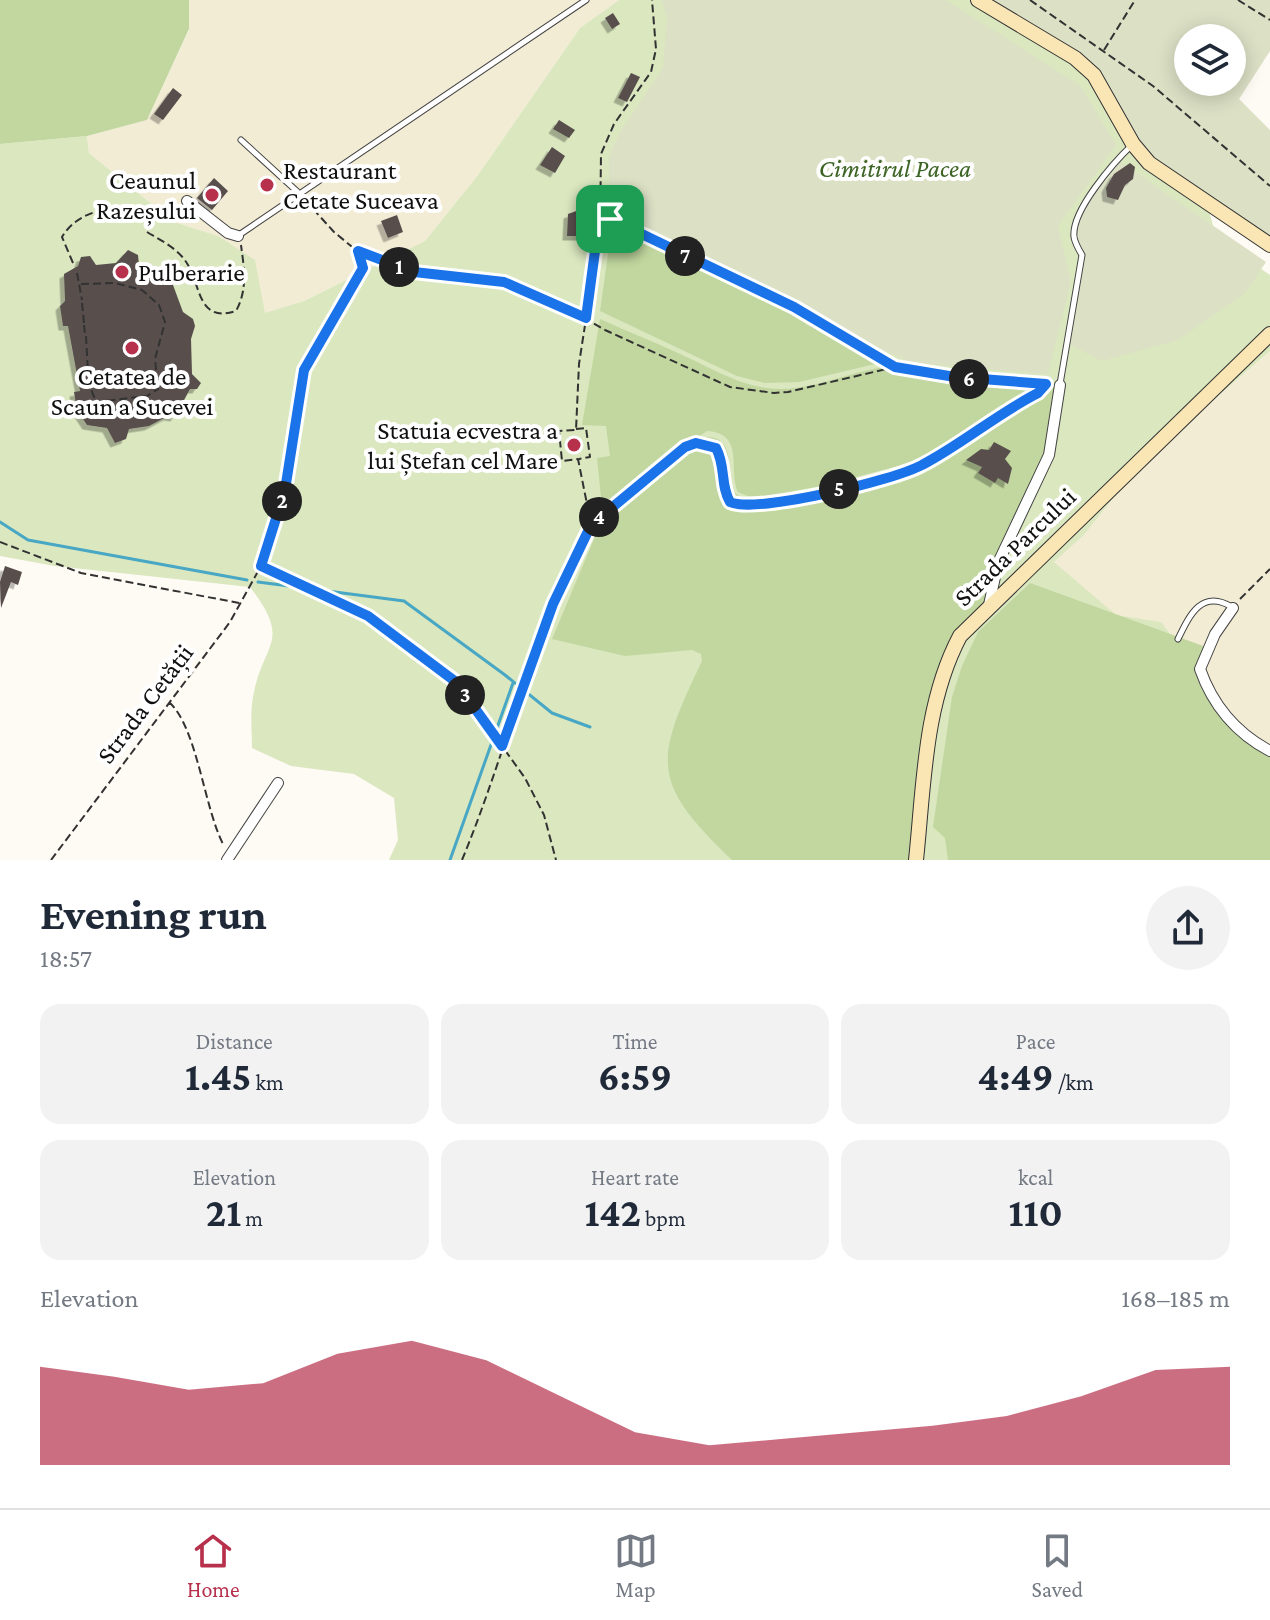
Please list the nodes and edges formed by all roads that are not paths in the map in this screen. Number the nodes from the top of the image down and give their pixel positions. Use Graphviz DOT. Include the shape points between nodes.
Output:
graph roads {
  1 [pos="586,0"];
  2 [pos="978,0"];
  3 [pos="241,140"];
  4 [pos="1133,144"];
  5 [pos="301,195"];
  6 [pos="187,201"];
  7 [pos="238,236"];
  8 [pos="1270,245"];
  9 [pos="1270,334"];
  10 [pos="1060,385"];
  11 [pos="989,605"];
  12 [pos="1233,608"];
  13 [pos="1178,639"];
  14 [pos="1270,751"];
  15 [pos="278,783"];
  16 [pos="229,858"];
  17 [pos="916,860"];
  1 -- 5 [label="lane"];
  2 -- 4 [label="main road" via="1094,75"];
  3 -- 5 [label="lane"];
  4 -- 8 [label="main road" via="1165,177"];
  4 -- 10 [label="lane" via="1103,177 1075,230 1082,255"];
  5 -- 7 [label="lane"];
  6 -- 7 [label="street"];
  9 -- 11 [label="main road, Strada Parcului"];
  10 -- 11 [label="street" via="1049,455 998,563"];
  11 -- 17 [label="main road, Strada Parcului" via="960,636 942,674 932,714"];
  12 -- 13 [label="lane" via="1209,600 1200,603"];
  12 -- 14 [label="street" via="1200,669 1209,694 1228,720"];
  15 -- 16 [label="street"];
}
